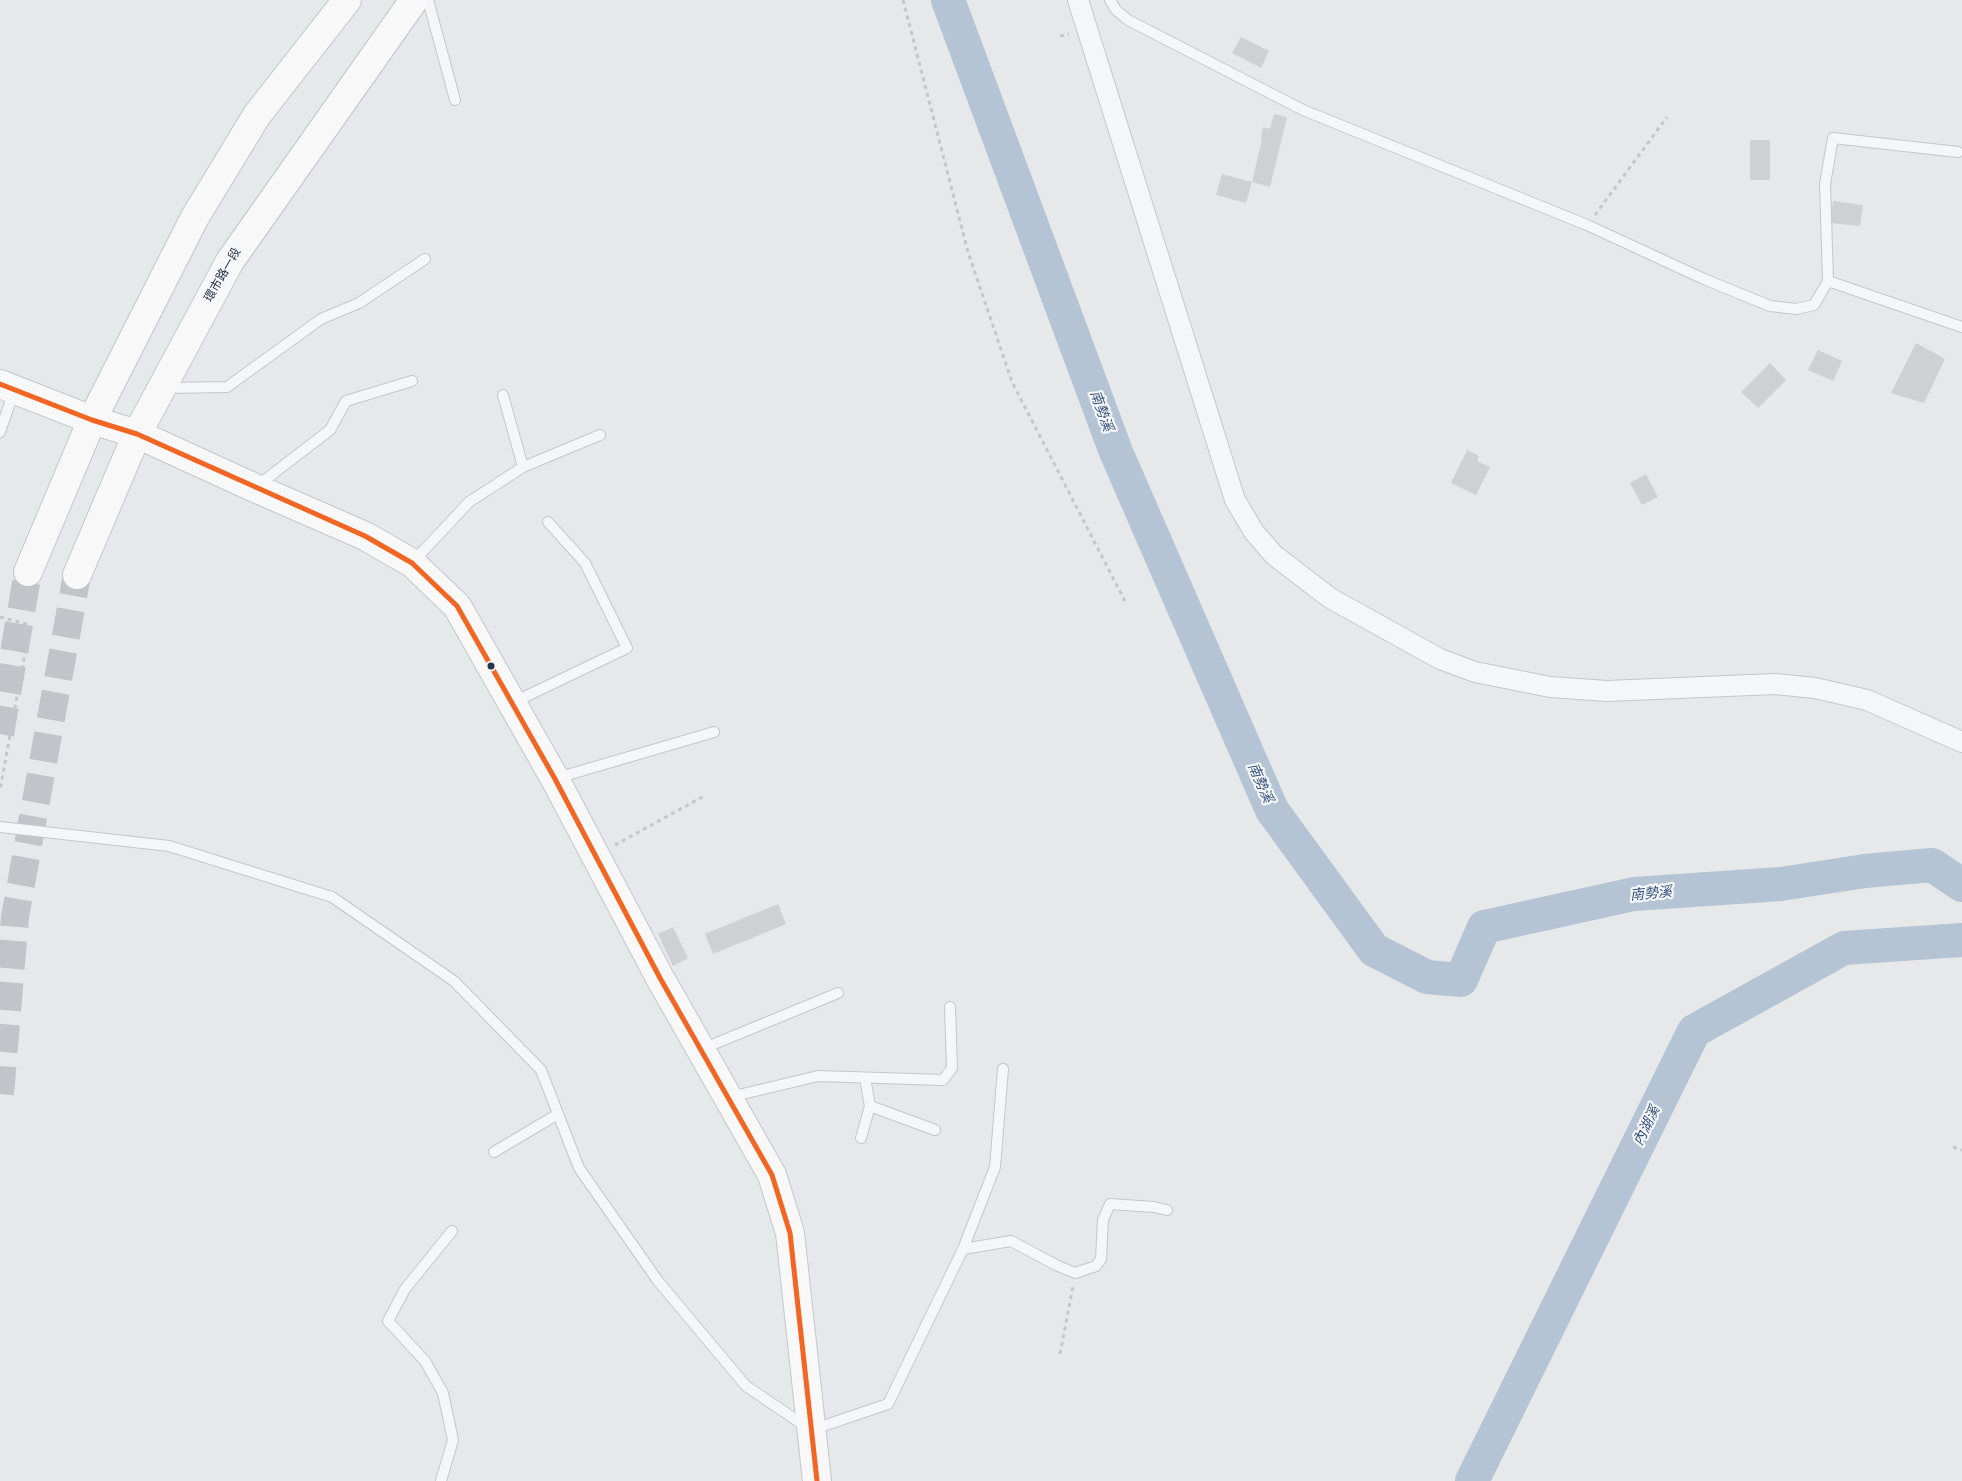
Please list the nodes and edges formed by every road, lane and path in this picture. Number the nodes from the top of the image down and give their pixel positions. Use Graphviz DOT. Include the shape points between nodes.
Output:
graph roads {
  1 [pos="347,0"];
  2 [pos="414,0"];
  3 [pos="428,0"];
  4 [pos="903,0"];
  5 [pos="1078,0"];
  6 [pos="1110,0"];
  7 [pos="455,100"];
  8 [pos="1667,117"];
  9 [pos="1958,152"];
  10 [pos="1587,225"];
  11 [pos="425,259"];
  12 [pos="1828,281"];
  13 [pos="1962,326"];
  14 [pos="412,381"];
  15 [pos="7,387"];
  16 [pos="162,388"];
  17 [pos="503,395"];
  18 [pos="92,420"];
  19 [pos="0,432"];
  20 [pos="137,434"];
  21 [pos="600,435"];
  22 [pos="523,467"];
  23 [pos="255,488"];
  24 [pos="548,522"];
  25 [pos="412,563"];
  26 [pos="28,572"];
  27 [pos="76,575"];
  28 [pos="1126,603"];
  29 [pos="0,617"];
  30 [pos="512,703"];
  31 [pos="714,732"];
  32 [pos="1962,742"];
  33 [pos="555,779"];
  34 [pos="0,790"];
  35 [pos="706,795"];
  36 [pos="0,827"];
  37 [pos="596,856"];
  38 [pos="838,993"];
  39 [pos="950,1007"];
  40 [pos="701,1050"];
  41 [pos="1003,1069"];
  42 [pos="864,1078"];
  43 [pos="729,1097"];
  44 [pos="870,1106"];
  45 [pos="558,1114"];
  46 [pos="935,1130"];
  47 [pos="861,1138"];
  48 [pos="1953,1147"];
  49 [pos="1962,1150"];
  50 [pos="494,1152"];
  51 [pos="1167,1210"];
  52 [pos="452,1231"];
  53 [pos="963,1249"];
  54 [pos="1075,1273"];
  55 [pos="1060,1354"];
  56 [pos="811,1430"];
  57 [pos="441,1481"];
  58 [pos="817,1481"];
  1 -- 18 [label="main road" via="257,115 195,217"];
  2 -- 16 [label="main road, 環市路一段" via="230,260"];
  3 -- 7 [label="lane"];
  4 -- 28 [label="path" via="968,252 1012,382"];
  5 -- 32 [label="street" via="1235,500 1254,532 1274,555 1330,598 1440,659 1475,672 1550,687 1607,691 1775,684 1815,688 1867,700"];
  6 -- 10 [label="lane" via="1128,20 1303,110"];
  8 -- 10 [label="path"];
  9 -- 12 [label="lane" via="1833,138 1825,184"];
  10 -- 12 [label="lane" via="1770,306 1796,309 1814,305"];
  11 -- 16 [label="lane" via="359,303 320,319 227,387"];
  12 -- 13 [label="lane"];
  14 -- 23 [label="lane" via="346,401 330,430"];
  15 -- 18 [label="main road"];
  15 -- 19 [label="lane"];
  16 -- 20 [label="main road, 環市路一段"];
  17 -- 22 [label="lane"];
  18 -- 20 [label="main road"];
  18 -- 26 [label="main road"];
  20 -- 23 [label="main road"];
  20 -- 27 [label="main road, 環市路一段"];
  21 -- 22 [label="lane"];
  22 -- 25 [label="lane" via="469,502"];
  23 -- 25 [label="main road" via="365,536"];
  24 -- 30 [label="lane" via="585,563 627,648"];
  25 -- 30 [label="main road" via="457,606"];
  29 -- 34 [label="path" via="30,625"];
  30 -- 33 [label="main road"];
  31 -- 33 [label="lane"];
  33 -- 37 [label="main road"];
  35 -- 37 [label="path"];
  36 -- 45 [label="lane" via="169,846 332,897 454,981 541,1070"];
  37 -- 40 [label="main road"];
  38 -- 40 [label="lane"];
  39 -- 42 [label="lane" via="952,1068 943,1080"];
  40 -- 43 [label="main road"];
  41 -- 53 [label="lane" via="995,1167"];
  42 -- 43 [label="lane" via="818,1076"];
  42 -- 44 [label="lane"];
  43 -- 56 [label="main road" via="772,1175 790,1233"];
  44 -- 46 [label="lane"];
  44 -- 47 [label="lane"];
  45 -- 50 [label="lane"];
  45 -- 56 [label="lane" via="579,1168 658,1281 746,1386"];
  48 -- 49 [label="path"];
  51 -- 54 [label="lane" via="1154,1206 1110,1204 1104,1220 1101,1259 1096,1266"];
  52 -- 57 [label="lane" via="405,1289 388,1321 425,1361 443,1393 453,1440"];
  53 -- 54 [label="lane" via="1011,1241"];
  53 -- 56 [label="lane" via="888,1404"];
  54 -- 55 [label="path"];
  56 -- 58 [label="main road"];
}
